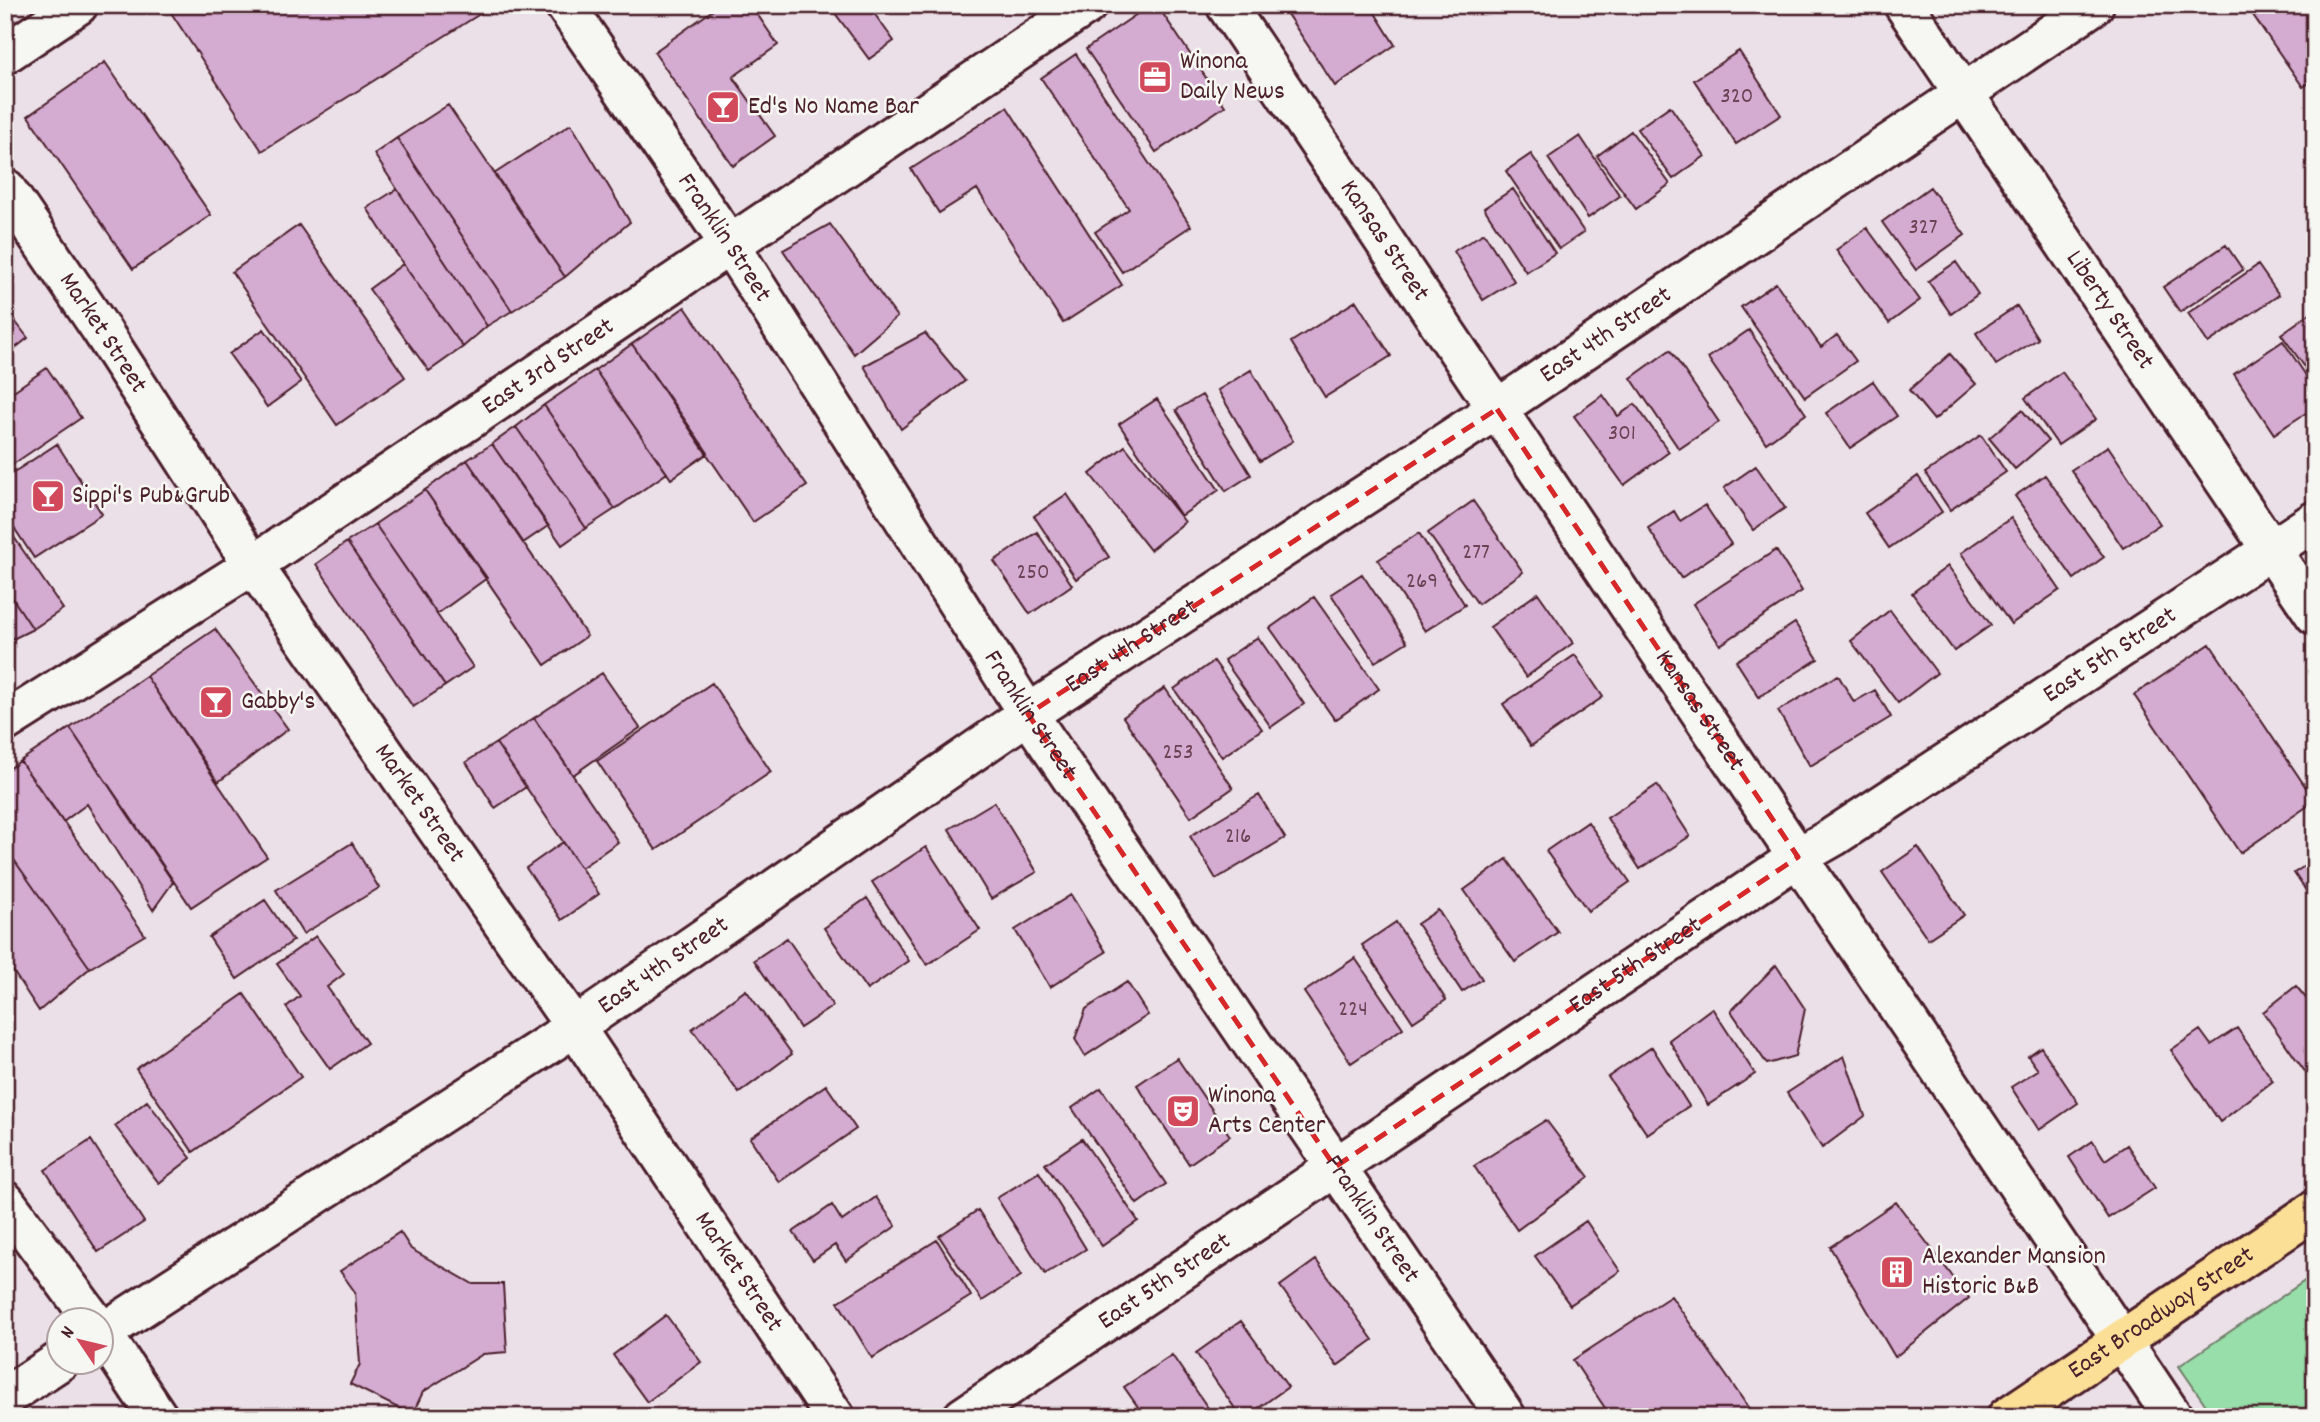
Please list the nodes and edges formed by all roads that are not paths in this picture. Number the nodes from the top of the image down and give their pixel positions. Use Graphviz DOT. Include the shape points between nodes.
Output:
graph roads {
  1 [pos="78,5"];
  2 [pos="565,5"];
  3 [pos="1087,5"];
  4 [pos="1226,5"];
  5 [pos="1904,5"];
  6 [pos="2094,5"];
  7 [pos="5,54"];
  8 [pos="1963,93"];
  9 [pos="5,188"];
  10 [pos="730,245"];
  11 [pos="1497,409"];
  12 [pos="2315,521"];
  13 [pos="2271,551"];
  14 [pos="253,565"];
  15 [pos="2315,615"];
  16 [pos="1028,715"];
  17 [pos="5,722"];
  18 [pos="1798,857"];
  19 [pos="575,1027"];
  20 [pos="1335,1167"];
  21 [pos="5,1201"];
  22 [pos="2315,1210"];
  23 [pos="83,1306"];
  24 [pos="116,1324"];
  25 [pos="2121,1340"];
  26 [pos="116,1354"];
  27 [pos="46,1370"];
  28 [pos="5,1397"];
  29 [pos="158,1417"];
  30 [pos="835,1417"];
  31 [pos="963,1417"];
  32 [pos="1506,1417"];
  33 [pos="2007,1417"];
  34 [pos="2173,1417"];
  1 -- 7 [label="street"];
  2 -- 10 [label="street, Franklin Street"];
  3 -- 10 [label="street, East 3rd Street"];
  4 -- 11 [label="street, Kansas Street"];
  5 -- 8 [label="street, Liberty Street"];
  6 -- 8 [label="street, East 4th Street"];
  8 -- 11 [label="street, East 4th Street"];
  8 -- 13 [label="street, Liberty Street"];
  9 -- 14 [label="street, Market Street"];
  10 -- 14 [label="street, East 3rd Street"];
  10 -- 16 [label="street, Franklin Street"];
  11 -- 16 [label="street, East 4th Street"];
  11 -- 18 [label="street, Kansas Street"];
  12 -- 13 [label="street, East 5th Street"];
  13 -- 15 [label="street, Liberty Street"];
  13 -- 18 [label="street, East 5th Street"];
  14 -- 17 [label="street, East 3rd Street"];
  14 -- 19 [label="street, Market Street"];
  16 -- 19 [label="street, East 4th Street"];
  16 -- 20 [label="street, Franklin Street"];
  18 -- 20 [label="street, East 5th Street"];
  18 -- 25 [label="street, Kansas Street"];
  19 -- 24 [label="street, East 4th Street"];
  19 -- 30 [label="street, Market Street"];
  20 -- 31 [label="street, East 5th Street"];
  20 -- 32 [label="street, Franklin Street"];
  21 -- 23 [label="street"];
  22 -- 25 [label="main road, East Broadway Street"];
  25 -- 33 [label="main road, East Broadway Street"];
  25 -- 34 [label="street, Kansas Street"];
  26 -- 29 [label="street"];
  27 -- 28 [label="street"];
}
